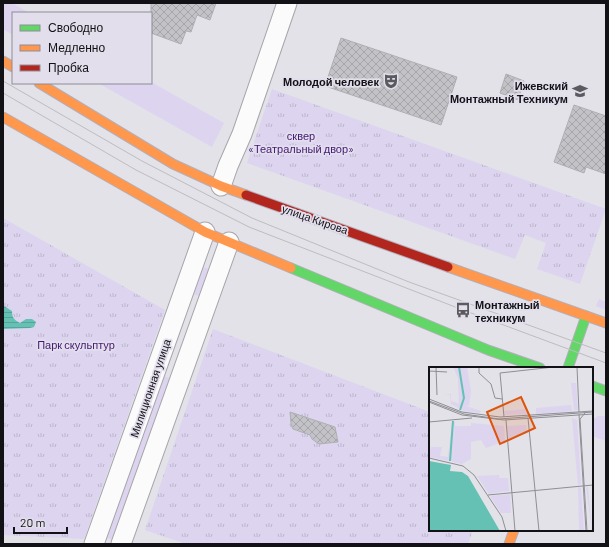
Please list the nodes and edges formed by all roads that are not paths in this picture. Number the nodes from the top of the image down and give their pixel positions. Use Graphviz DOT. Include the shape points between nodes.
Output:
graph roads {
  1 [pos="287,3"];
  2 [pos="3,61"];
  3 [pos="12,66"];
  4 [pos="41,84"];
  5 [pos="3,118"];
  6 [pos="222,186"];
  7 [pos="205,232"];
  8 [pos="229,242"];
  9 [pos="586,316"];
  10 [pos="606,322"];
  11 [pos="537,367"];
  12 [pos="568,367"];
  13 [pos="593,386"];
  14 [pos="606,391"];
  15 [pos="514,531"];
  16 [pos="94,544"];
  17 [pos="121,544"];
  18 [pos="509,544"];
  1 -- 6 [label="street"];
  2 -- 3 [label="main road"];
  4 -- 6 [label="main road, улица Кирова" via="173,164"];
  5 -- 7 [label="main road"];
  6 -- 9 [label="main road, улица Кирова"];
  7 -- 8 [label="main road"];
  7 -- 16 [label="street, Милиционная улица"];
  8 -- 11 [label="main road" via="488,350"];
  8 -- 17 [label="street"];
  9 -- 10 [label="main road, улица Кирова"];
  9 -- 12 [label="main road"];
  13 -- 14 [label="main road"];
  15 -- 18 [label="main road"];
}
